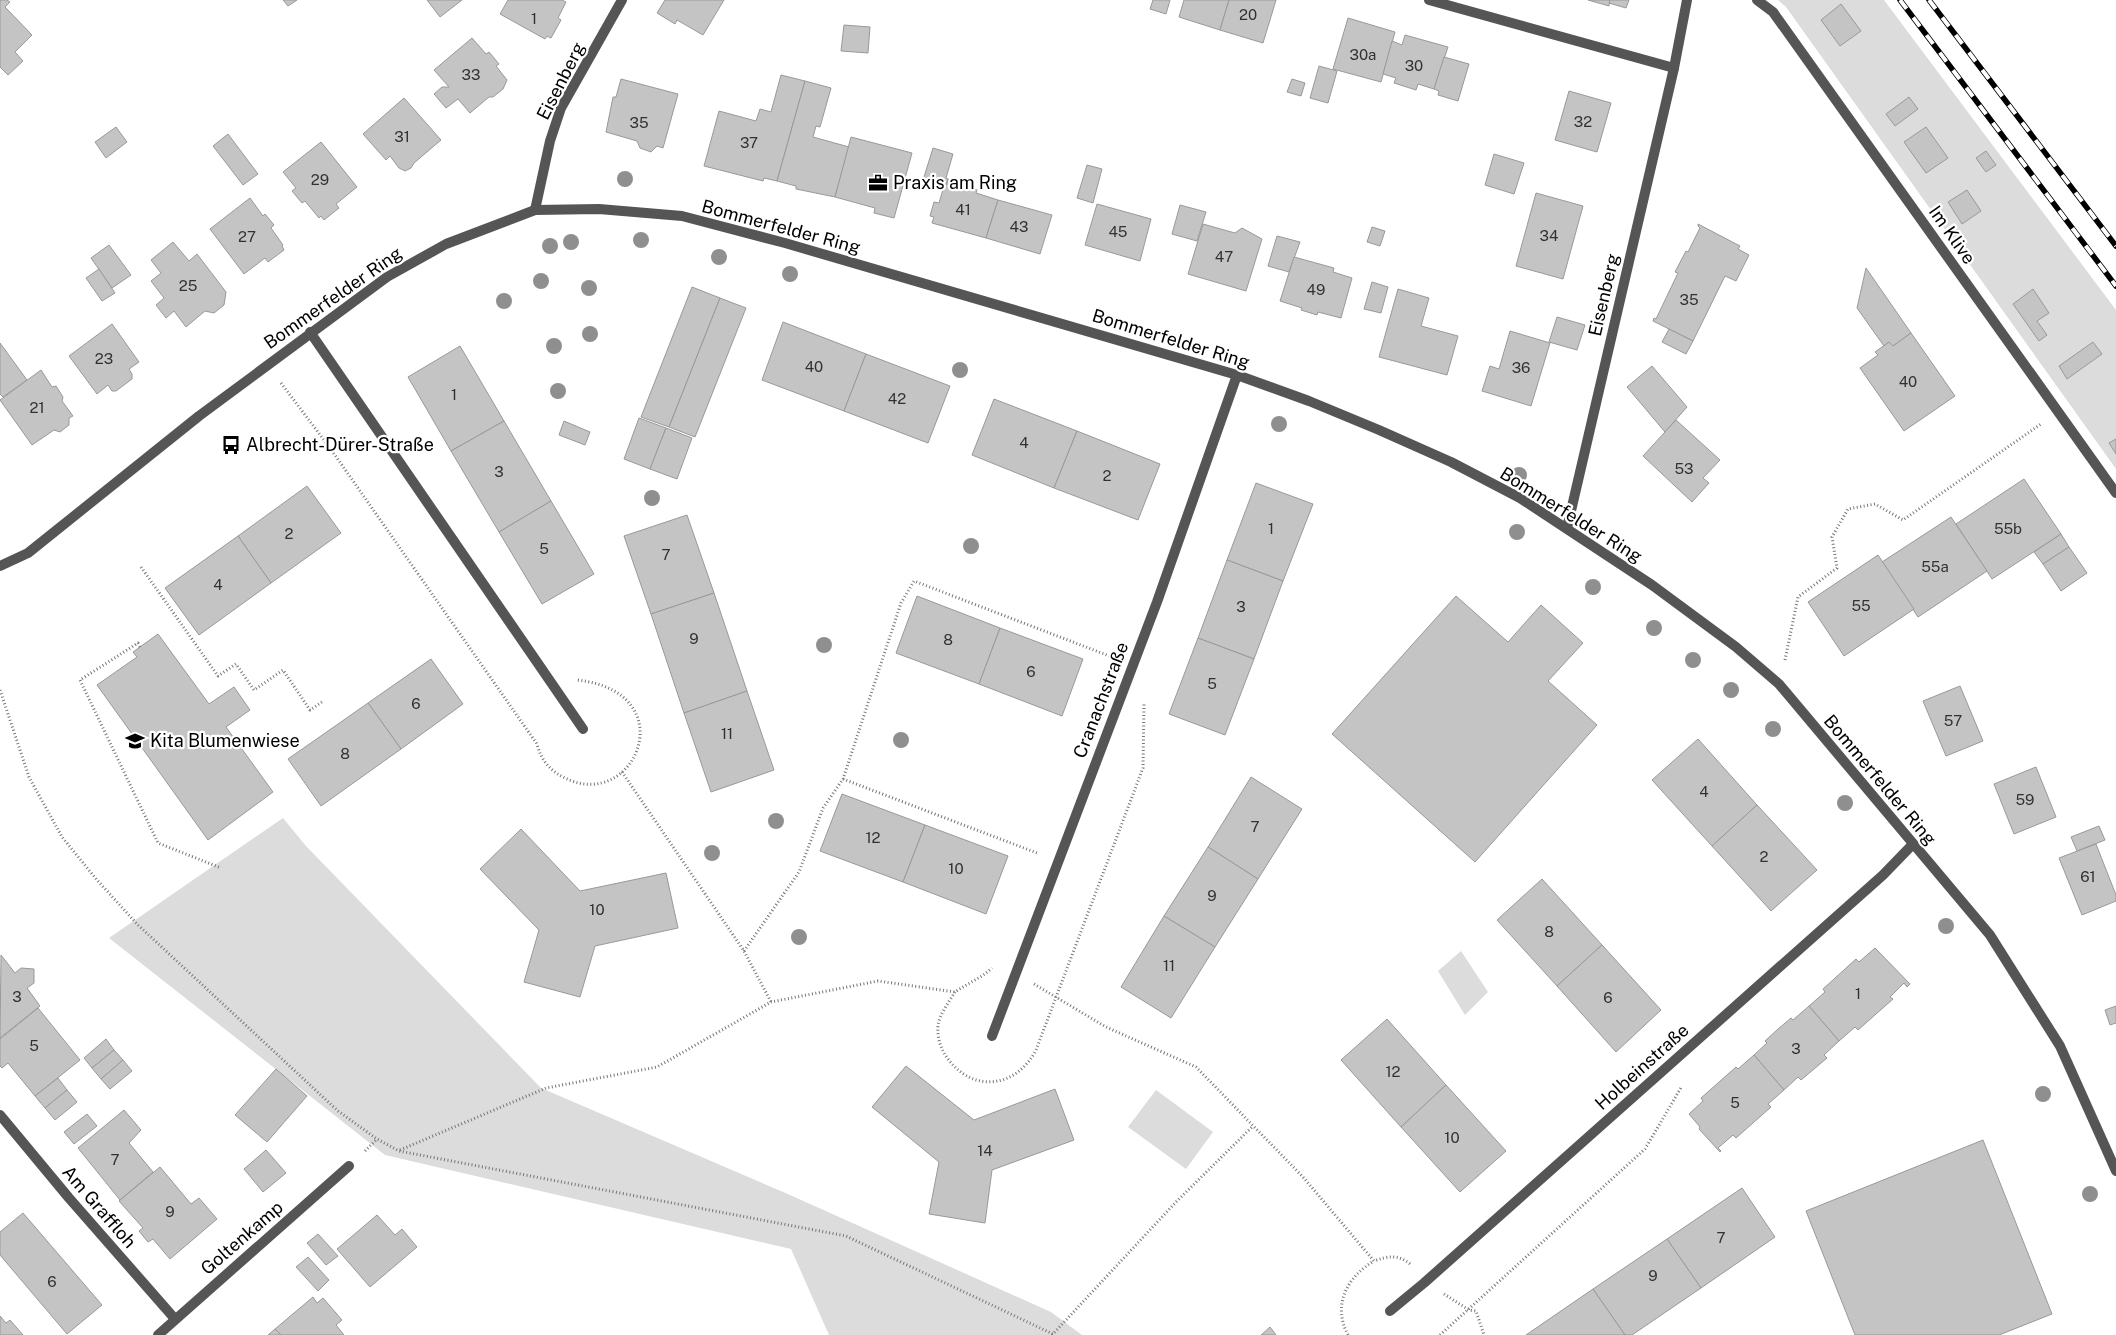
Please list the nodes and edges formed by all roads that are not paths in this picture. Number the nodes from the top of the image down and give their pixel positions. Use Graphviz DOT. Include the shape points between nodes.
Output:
graph roads {
  1 [pos="622,0"];
  2 [pos="1429,0"];
  3 [pos="1688,0"];
  4 [pos="1757,0"];
  5 [pos="1674,68"];
  6 [pos="535,210"];
  7 [pos="310,332"];
  8 [pos="1237,375"];
  9 [pos="2116,493"];
  10 [pos="1567,528"];
  11 [pos="0,566"];
  12 [pos="583,729"];
  13 [pos="1913,844"];
  14 [pos="992,1036"];
  15 [pos="0,1115"];
  16 [pos="349,1166"];
  17 [pos="2116,1171"];
  18 [pos="1390,1311"];
  19 [pos="176,1319"];
  20 [pos="158,1335"];
  1 -- 6 [label="street, Eisenberg" via="561,108 550,140"];
  2 -- 5 [label="street"];
  3 -- 5 [label="street, Eisenberg"];
  4 -- 9 [label="street, Im Klive" via="1773,12"];
  5 -- 10 [label="street, Eisenberg"];
  6 -- 7 [label="street, Bommerfelder Ring" via="420,257"];
  6 -- 8 [label="street, Bommerfelder Ring" via="599,209 682,216"];
  7 -- 11 [label="street, Bommerfelder Ring" via="28,553"];
  7 -- 12 [label="street"];
  8 -- 10 [label="street, Bommerfelder Ring" via="1309,401 1451,462 1520,498"];
  8 -- 14 [label="street, Cranachstraße"];
  10 -- 13 [label="street, Bommerfelder Ring" via="1652,585 1736,647 1779,684"];
  13 -- 17 [label="street, Bommerfelder Ring" via="1990,935 2060,1046"];
  13 -- 18 [label="street, Holbeinstraße" via="1883,875"];
  15 -- 19 [label="street, Am Graffloh"];
  16 -- 19 [label="street, Goltenkamp"];
  19 -- 20 [label="street, Goltenkamp"];
}
